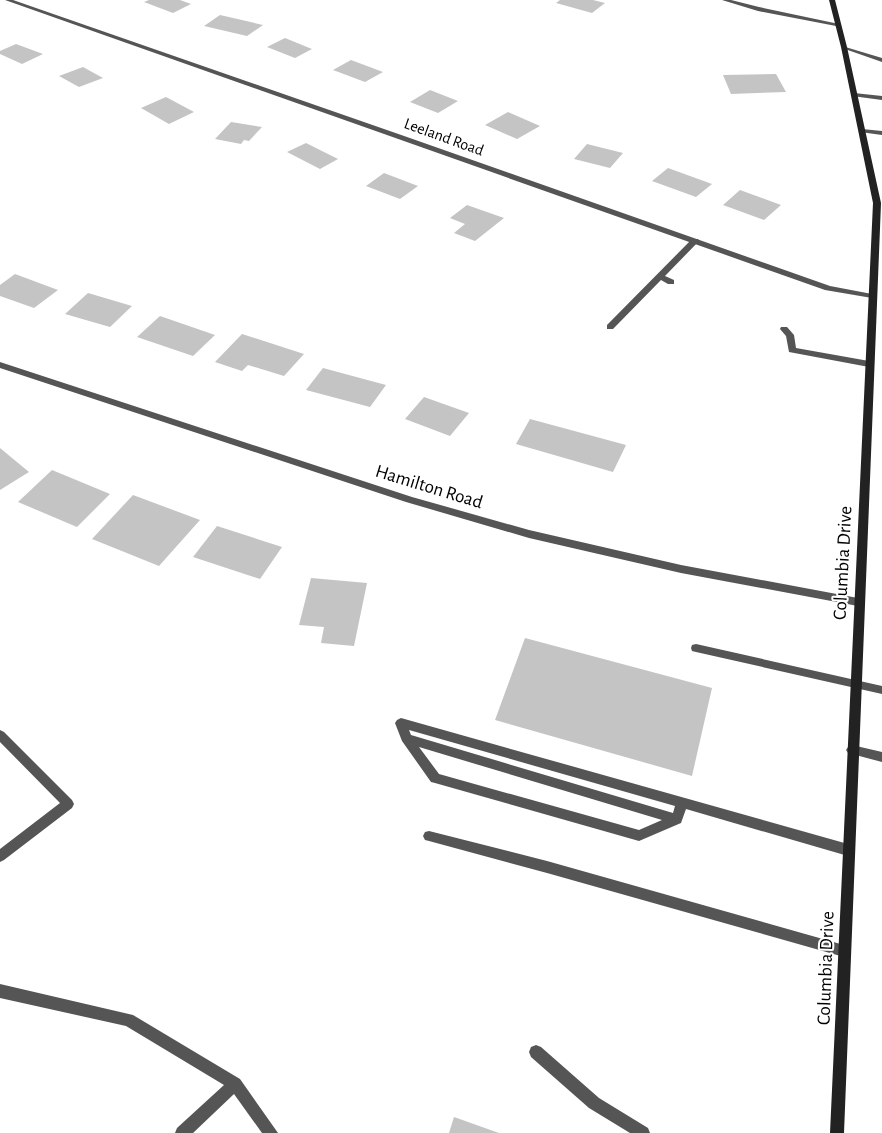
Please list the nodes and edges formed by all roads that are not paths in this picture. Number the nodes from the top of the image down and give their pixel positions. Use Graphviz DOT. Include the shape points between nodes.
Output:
graph roads {
  1 [pos="8,0"];
  2 [pos="725,0"];
  3 [pos="832,0"];
  4 [pos="836,24"];
  5 [pos="844,47"];
  6 [pos="882,60"];
  7 [pos="854,96"];
  8 [pos="882,98"];
  9 [pos="862,131"];
  10 [pos="882,133"];
  11 [pos="695,241"];
  12 [pos="660,277"];
  13 [pos="671,282"];
  14 [pos="877,297"];
  15 [pos="610,327"];
  16 [pos="784,329"];
  17 [pos="870,364"];
  18 [pos="0,365"];
  19 [pos="858,602"];
  20 [pos="696,648"];
  21 [pos="855,685"];
  22 [pos="882,690"];
  23 [pos="0,735"];
  24 [pos="406,738"];
  25 [pos="852,750"];
  26 [pos="882,757"];
  27 [pos="682,804"];
  28 [pos="677,819"];
  29 [pos="429,836"];
  30 [pos="848,850"];
  31 [pos="0,856"];
  32 [pos="844,951"];
  33 [pos="0,991"];
  34 [pos="536,1052"];
  35 [pos="235,1084"];
  36 [pos="182,1133"];
  37 [pos="272,1133"];
  38 [pos="644,1133"];
  39 [pos="837,1133"];
  1 -- 11 [label="street, Leeland Road"];
  2 -- 4 [label="street"];
  3 -- 4 [label="main road, Columbia Drive"];
  4 -- 5 [label="main road, Columbia Drive"];
  5 -- 6 [label="street"];
  5 -- 7 [label="main road, Columbia Drive"];
  7 -- 8 [label="street"];
  7 -- 9 [label="main road, Columbia Drive"];
  9 -- 10 [label="street"];
  9 -- 14 [label="main road, Columbia Drive" via="877,202"];
  11 -- 12 [label="street"];
  11 -- 14 [label="street, Leeland Road" via="828,288"];
  12 -- 13 [label="street"];
  12 -- 15 [label="street"];
  14 -- 17 [label="main road, Columbia Drive"];
  16 -- 17 [label="street" via="790,335 792,350"];
  17 -- 19 [label="main road, Columbia Drive"];
  18 -- 19 [label="street, Hamilton Road" via="409,500 529,534 681,569"];
  19 -- 21 [label="main road, Columbia Drive"];
  20 -- 21 [label="street"];
  21 -- 22 [label="street"];
  21 -- 25 [label="main road, Columbia Drive"];
  23 -- 31 [label="street" via="68,804"];
  24 -- 27 [label="street" via="401,723"];
  24 -- 28 [label="street"];
  24 -- 28 [label="street" via="435,778 639,836"];
  25 -- 26 [label="street"];
  25 -- 30 [label="main road, Columbia Drive"];
  27 -- 28 [label="street"];
  27 -- 30 [label="street"];
  29 -- 32 [label="street"];
  30 -- 32 [label="main road, Columbia Drive"];
  32 -- 39 [label="main road, Columbia Drive"];
  33 -- 35 [label="street" via="128,1020"];
  34 -- 38 [label="street" via="594,1103"];
  35 -- 36 [label="street"];
  35 -- 37 [label="street"];
}
